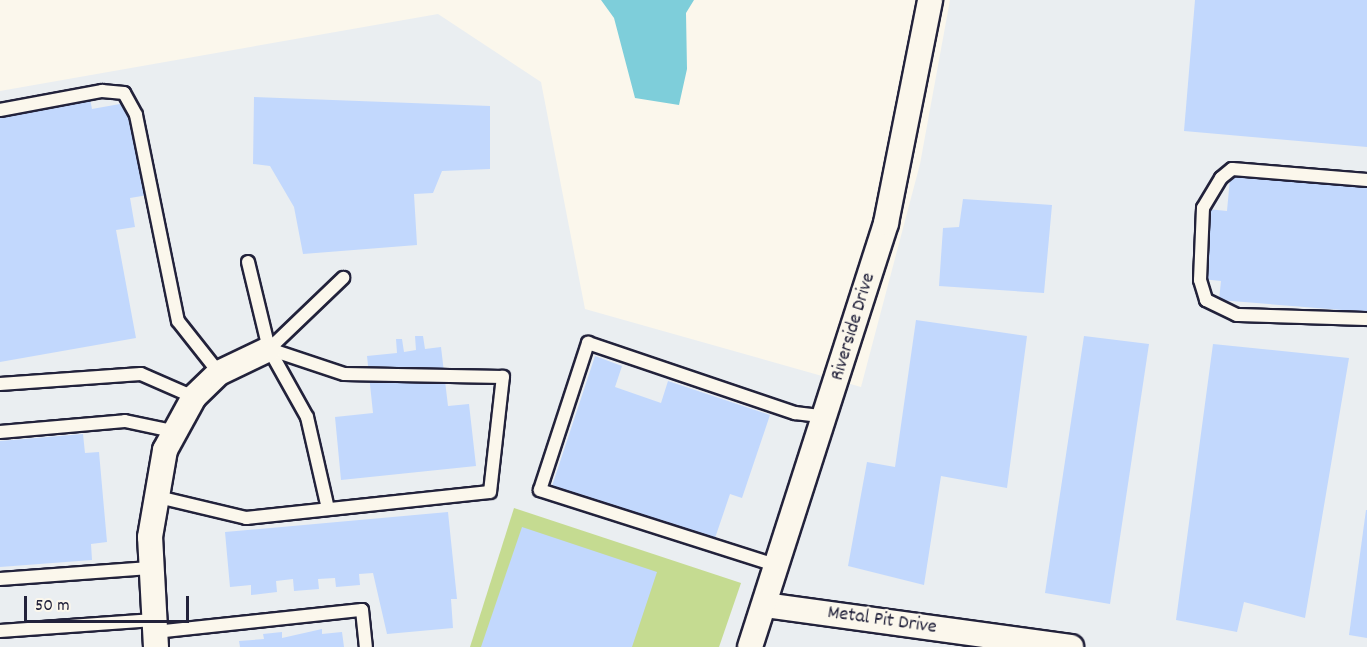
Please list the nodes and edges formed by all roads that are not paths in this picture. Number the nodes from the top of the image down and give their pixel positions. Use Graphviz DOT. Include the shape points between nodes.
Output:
graph roads {
  1 [pos="930,0"];
  2 [pos="0,110"];
  3 [pos="1367,180"];
  4 [pos="248,262"];
  5 [pos="343,278"];
  6 [pos="1367,319"];
  7 [pos="269,349"];
  8 [pos="219,373"];
  9 [pos="0,384"];
  10 [pos="194,397"];
  11 [pos="826,417"];
  12 [pos="173,431"];
  13 [pos="0,432"];
  14 [pos="154,496"];
  15 [pos="328,510"];
  16 [pos="778,566"];
  17 [pos="150,568"];
  18 [pos="0,579"];
  19 [pos="765,605"];
  20 [pos="0,631"];
  21 [pos="155,633"];
  22 [pos="997,642"];
  23 [pos="366,647"];
  24 [pos="750,647"];
  25 [pos="1071,647"];
  1 -- 11 [label="street, Riverside Drive" via="886,223"];
  2 -- 8 [label="lane" via="102,91 124,93 136,115 178,321"];
  3 -- 6 [label="lane" via="1233,169 1221,178 1203,208 1200,280 1206,300 1238,315"];
  4 -- 7 [label="lane"];
  5 -- 7 [label="lane"];
  7 -- 8 [label="street"];
  7 -- 15 [label="lane" via="307,417"];
  7 -- 15 [label="lane" via="344,374 503,377 490,492"];
  8 -- 10 [label="street"];
  9 -- 10 [label="lane" via="141,374"];
  10 -- 12 [label="street"];
  11 -- 16 [label="street, Riverside Drive"];
  11 -- 16 [label="lane" via="795,413 588,343 540,490"];
  12 -- 13 [label="lane" via="125,421"];
  12 -- 14 [label="street"];
  14 -- 15 [label="lane" via="246,518"];
  14 -- 17 [label="street"];
  16 -- 19 [label="street, Riverside Drive"];
  17 -- 18 [label="lane"];
  17 -- 21 [label="street"];
  19 -- 22 [label="street, Metal Pit Drive"];
  19 -- 24 [label="street, Riverside Drive"];
  20 -- 21 [label="lane"];
  21 -- 23 [label="lane" via="362,610"];
  22 -- 25 [label="street, Metal Pit Drive"];
}
